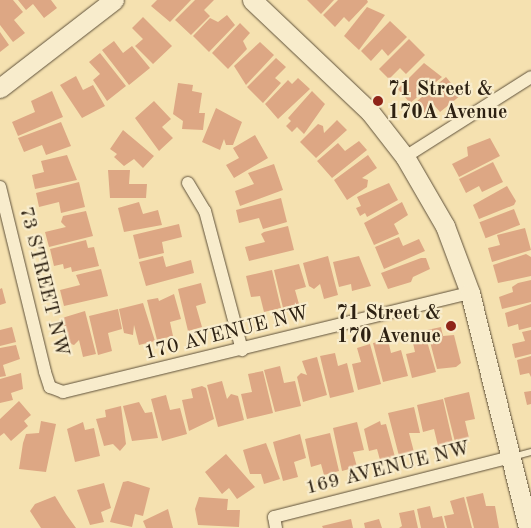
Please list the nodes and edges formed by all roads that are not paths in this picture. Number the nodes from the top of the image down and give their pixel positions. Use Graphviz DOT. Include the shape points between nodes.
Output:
graph roads {
  1 [pos="114,0"];
  2 [pos="252,0"];
  3 [pos="531,76"];
  4 [pos="0,88"];
  5 [pos="405,157"];
  6 [pos="188,183"];
  7 [pos="0,187"];
  8 [pos="470,293"];
  9 [pos="242,350"];
  10 [pos="50,386"];
  11 [pos="531,452"];
  12 [pos="511,457"];
  13 [pos="275,522"];
  14 [pos="528,528"];
  1 -- 4 [label="street"];
  2 -- 5 [label="street" via="370,112"];
  3 -- 5 [label="street"];
  5 -- 8 [label="street" via="445,226"];
  6 -- 9 [label="street" via="205,211"];
  7 -- 10 [label="street, 73 STREET NW"];
  8 -- 9 [label="street, 170 AVENUE NW"];
  8 -- 12 [label="street"];
  9 -- 10 [label="street, 170 AVENUE NW" via="84,389 63,392"];
  11 -- 12 [label="lane"];
  12 -- 13 [label="street, 169 AVENUE NW"];
  12 -- 14 [label="street"];
}
